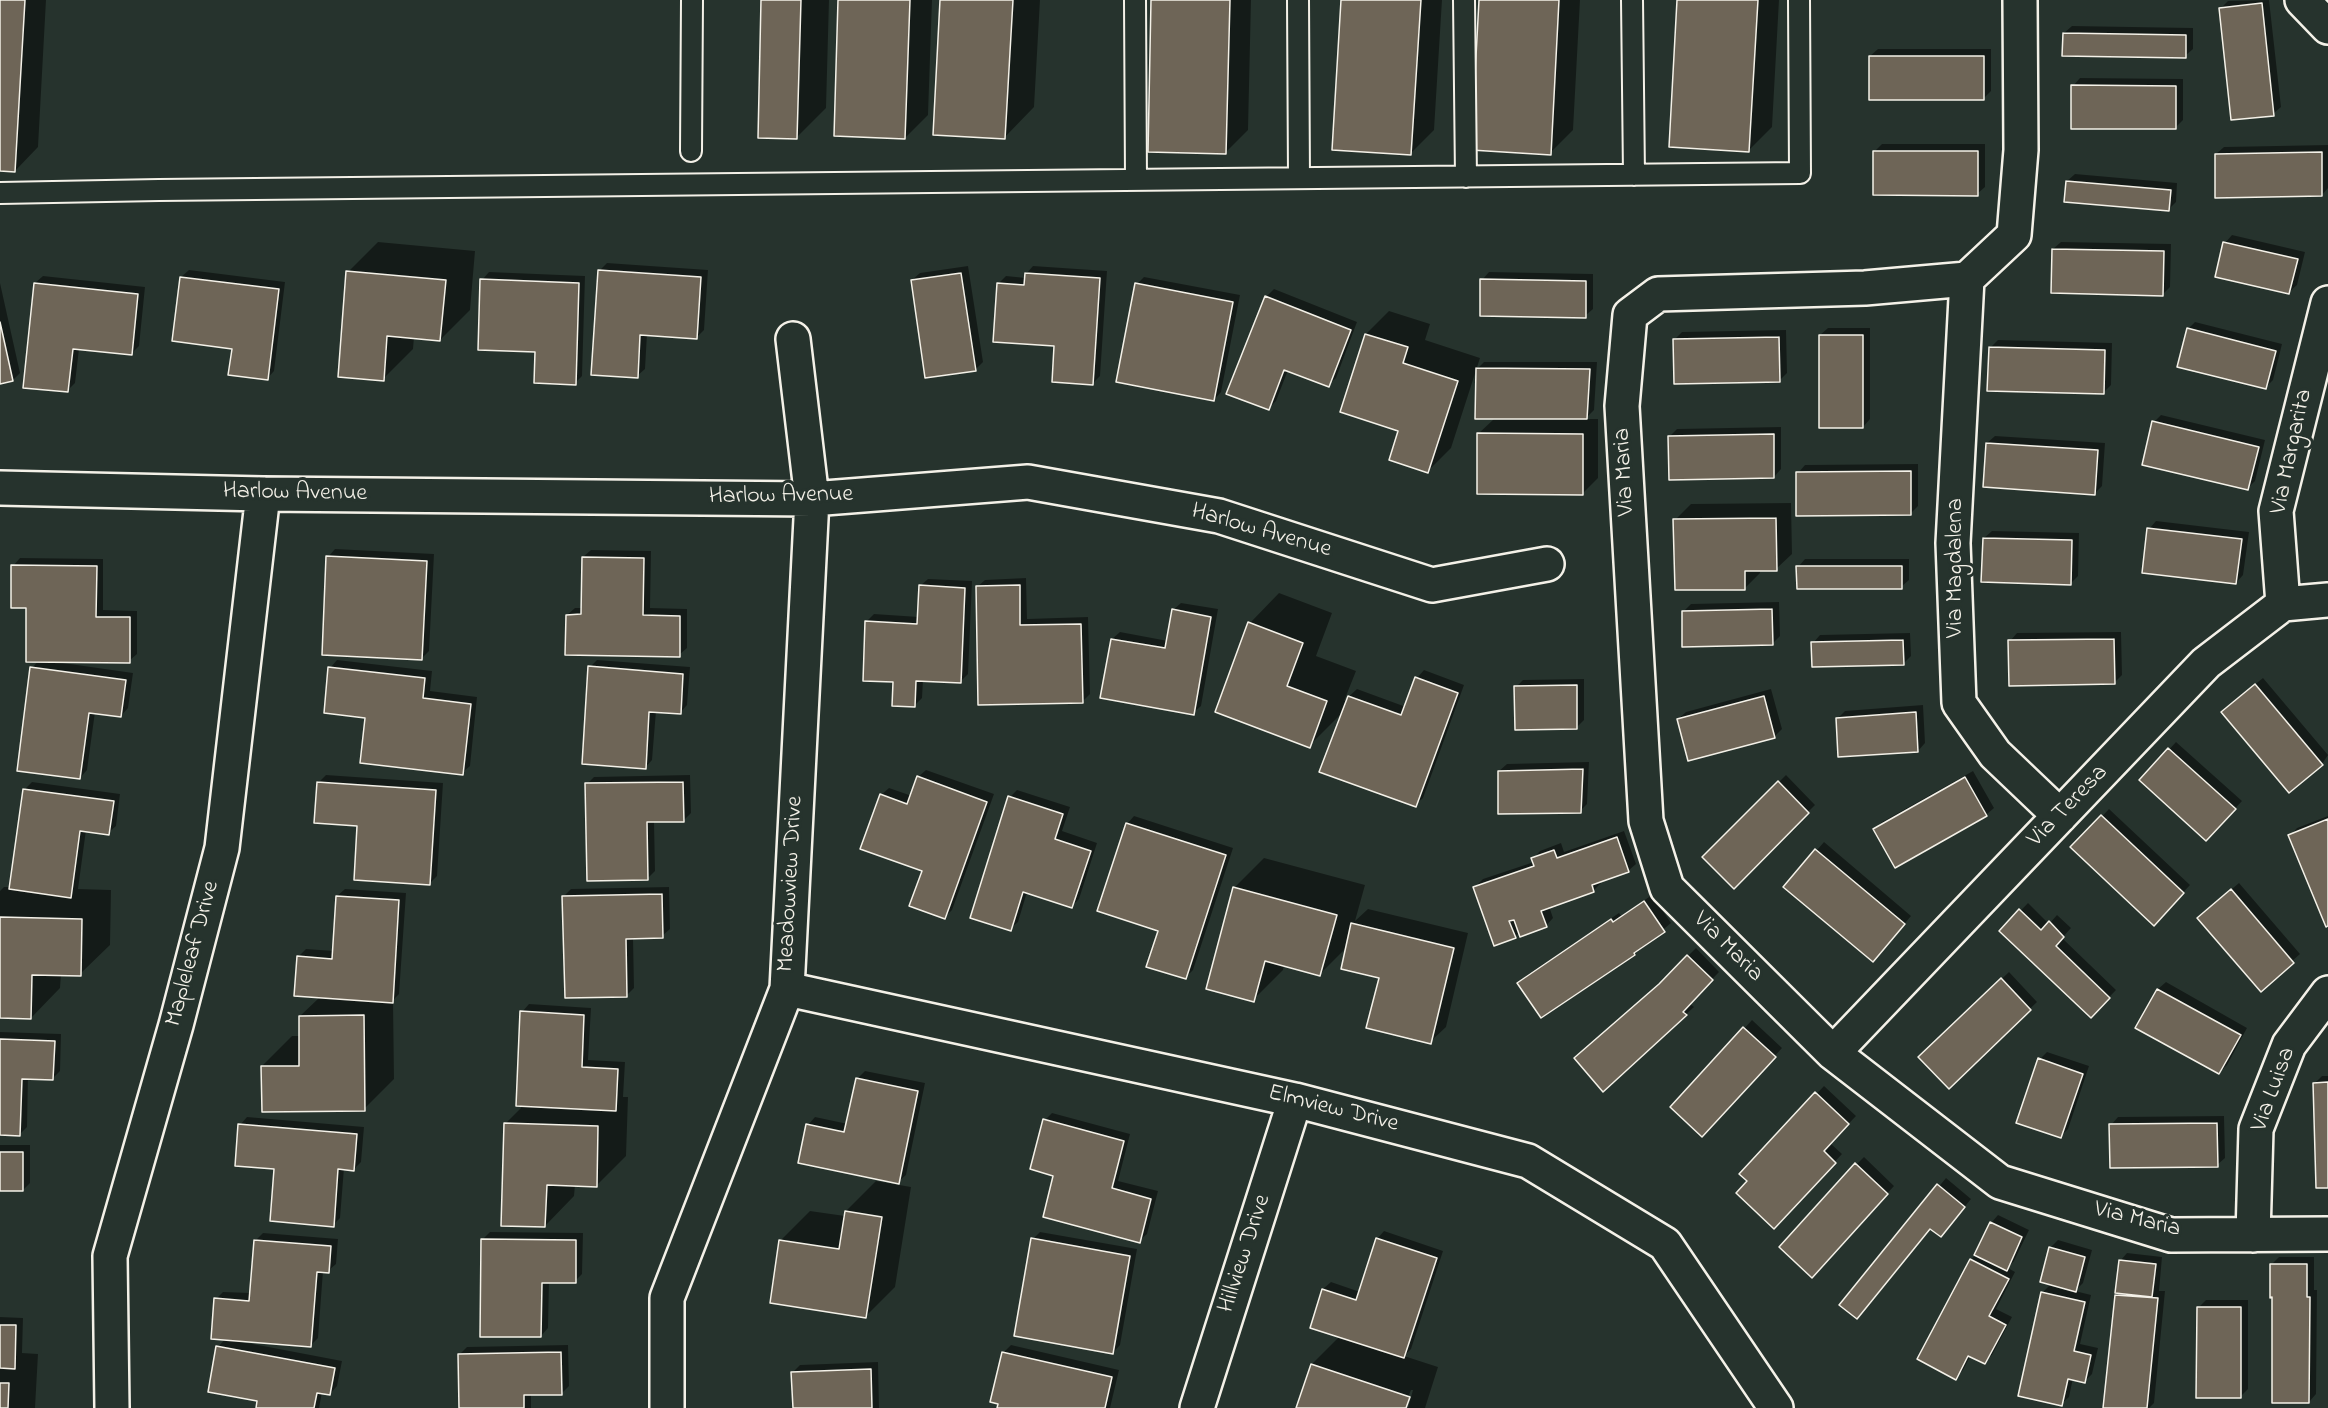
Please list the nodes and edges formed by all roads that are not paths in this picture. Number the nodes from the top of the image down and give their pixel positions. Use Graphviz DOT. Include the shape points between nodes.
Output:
graph roads {
  1 [pos="692,0"];
  2 [pos="1135,0"];
  3 [pos="1298,0"];
  4 [pos="1464,0"];
  5 [pos="1632,0"];
  6 [pos="1799,0"];
  7 [pos="2020,0"];
  8 [pos="2302,0"];
  9 [pos="2328,27"];
  10 [pos="691,151"];
  11 [pos="1634,175"];
  12 [pos="1466,177"];
  13 [pos="1299,178"];
  14 [pos="1136,180"];
  15 [pos="0,193"];
  16 [pos="1967,279"];
  17 [pos="2328,303"];
  18 [pos="793,339"];
  19 [pos="0,488"];
  20 [pos="263,494"];
  21 [pos="812,500"];
  22 [pos="1546,564"];
  23 [pos="2328,600"];
  24 [pos="2283,604"];
  25 [pos="2060,816"];
  26 [pos="786,989"];
  27 [pos="2328,993"];
  28 [pos="1833,1053"];
  29 [pos="1295,1100"];
  30 [pos="2328,1234"];
  31 [pos="2253,1235"];
  32 [pos="112,1408"];
  33 [pos="667,1408"];
  34 [pos="1197,1408"];
  35 [pos="1776,1408"];
  1 -- 10 [label="lane"];
  2 -- 14 [label="lane"];
  3 -- 13 [label="lane"];
  4 -- 12 [label="lane"];
  5 -- 11 [label="lane"];
  6 -- 11 [label="lane" via="1800,173"];
  7 -- 16 [label="street" via="2021,150 2014,235"];
  8 -- 9 [label="street"];
  11 -- 12 [label="lane"];
  12 -- 13 [label="lane"];
  13 -- 14 [label="lane"];
  14 -- 15 [label="lane"];
  16 -- 25 [label="street, Via Magdalena" via="1953,543 1959,703 1995,754"];
  16 -- 28 [label="street, Via Maria" via="1865,288 1658,294 1630,315 1622,406 1646,821 1667,888"];
  17 -- 24 [label="street, Via Margarita" via="2276,511"];
  18 -- 21 [label="street, Meadowview Drive"];
  19 -- 20 [label="street, Harlow Avenue"];
  20 -- 21 [label="street, Harlow Avenue"];
  20 -- 32 [label="street, Mapleleaf Drive" via="222,848 110,1256"];
  21 -- 22 [label="street, Harlow Avenue" via="1028,482 1219,516 1432,585"];
  21 -- 26 [label="street, Meadowview Drive"];
  23 -- 24 [label="street"];
  24 -- 25 [label="street, Via Teresa" via="2206,663"];
  25 -- 28 [label="street, Via Teresa"];
  26 -- 29 [label="street, Elmview Drive"];
  26 -- 33 [label="street, Meadowview Drive" via="667,1298"];
  27 -- 31 [label="street, Via Luisa" via="2289,1045 2256,1129"];
  28 -- 31 [label="street, Via Maria" via="2000,1182 2171,1235"];
  29 -- 34 [label="street, Hillview Drive"];
  29 -- 35 [label="street, Elmview Drive" via="1528,1161 1665,1244"];
  30 -- 31 [label="street, Via Maria"];
}
